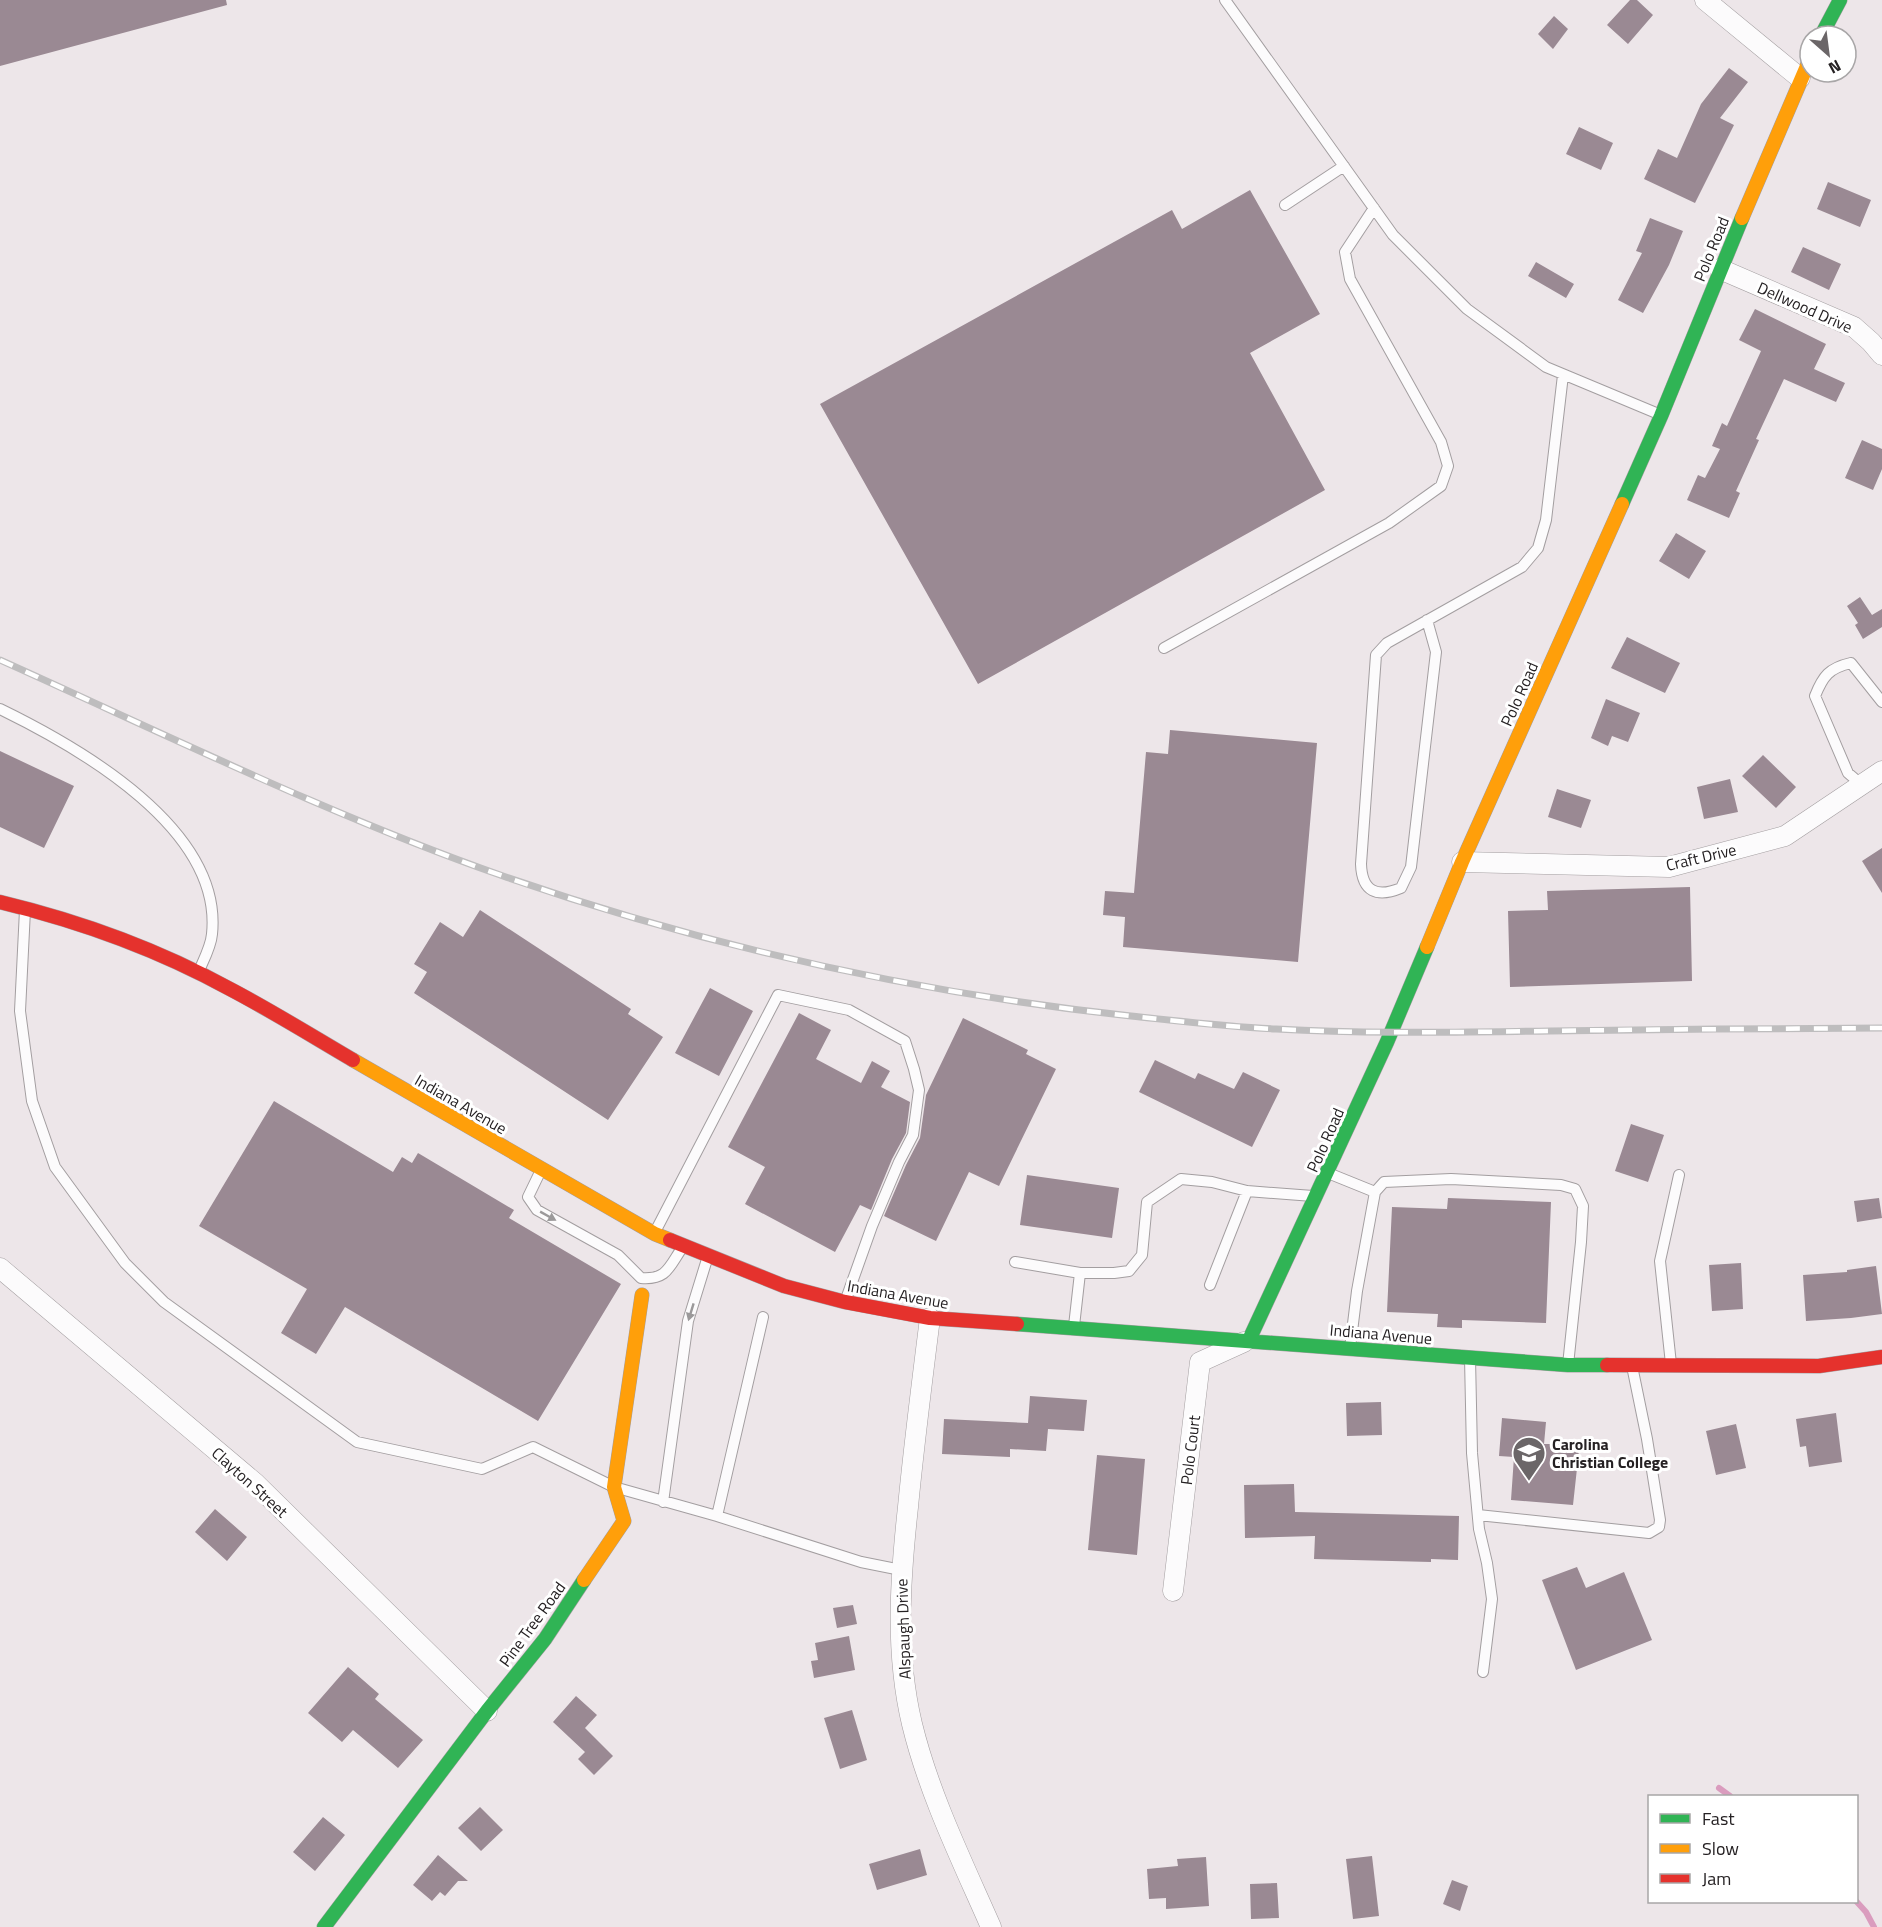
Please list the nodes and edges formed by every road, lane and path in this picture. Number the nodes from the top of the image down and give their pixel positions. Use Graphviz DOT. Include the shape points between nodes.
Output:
graph roads {
  1 [pos="1225,0"];
  2 [pos="1705,0"];
  3 [pos="1839,0"];
  4 [pos="1827,24"];
  5 [pos="1798,76"];
  6 [pos="1798,83"];
  7 [pos="1344,166"];
  8 [pos="1285,205"];
  9 [pos="1374,208"];
  10 [pos="1720,269"];
  11 [pos="1882,355"];
  12 [pos="1563,375"];
  13 [pos="1661,416"];
  14 [pos="1427,621"];
  15 [pos="1164,648"];
  16 [pos="1882,702"];
  17 [pos="0,709"];
  18 [pos="1882,771"];
  19 [pos="1862,784"];
  20 [pos="1462,862"];
  21 [pos="0,902"];
  22 [pos="25,908"];
  23 [pos="198,974"];
  24 [pos="541,1169"];
  25 [pos="1328,1173"];
  26 [pos="1679,1175"];
  27 [pos="1246,1191"];
  28 [pos="1375,1191"];
  29 [pos="1317,1197"];
  30 [pos="655,1234"];
  31 [pos="683,1246"];
  32 [pos="709,1256"];
  33 [pos="1015,1262"];
  34 [pos="0,1268"];
  35 [pos="1080,1273"];
  36 [pos="1210,1285"];
  37 [pos="642,1295"];
  38 [pos="845,1302"];
  39 [pos="763,1317"];
  40 [pos="930,1318"];
  41 [pos="1073,1327"];
  42 [pos="1250,1340"];
  43 [pos="1350,1348"];
  44 [pos="1882,1357"];
  45 [pos="1470,1358"];
  46 [pos="1568,1365"];
  47 [pos="1632,1366"];
  48 [pos="1671,1366"];
  49 [pos="614,1487"];
  50 [pos="663,1502"];
  51 [pos="1478,1515"];
  52 [pos="717,1516"];
  53 [pos="902,1570"];
  54 [pos="1173,1591"];
  55 [pos="1482,1672"];
  56 [pos="487,1711"];
  57 [pos="324,1927"];
  58 [pos="991,1927"];
  1 -- 7 [label="lane"];
  2 -- 5 [label="street"];
  3 -- 4 [label="main road"];
  6 -- 10 [label="main road, Polo Road"];
  7 -- 8 [label="lane"];
  7 -- 9 [label="lane"];
  9 -- 12 [label="lane" via="1393,235 1467,309 1546,367"];
  9 -- 15 [label="lane" via="1345,252 1350,279 1441,442 1448,466 1441,486 1389,523"];
  10 -- 11 [label="street, Dellwood Drive" via="1854,327"];
  10 -- 13 [label="main road, Polo Road"];
  12 -- 13 [label="lane"];
  12 -- 14 [label="lane" via="1546,520 1538,548 1522,567"];
  13 -- 20 [label="main road, Polo Road"];
  14 -- 14 [label="lane" via="1388,643 1376,655 1361,864 1366,886 1387,894 1401,888 1411,867 1436,652"];
  16 -- 19 [label="lane" via="1851,663 1826,674 1815,696 1848,773"];
  17 -- 23 [label="lane" via="79,751 121,780 166,822 186,848 203,875 213,912 212,936"];
  18 -- 19 [label="street, Craft Drive"];
  19 -- 20 [label="street, Craft Drive" via="1785,836 1669,867"];
  20 -- 25 [label="main road, Polo Road"];
  21 -- 22 [label="main road, Indiana Avenue"];
  22 -- 23 [label="main road, Indiana Avenue" via="132,943"];
  22 -- 49 [label="lane" via="20,1011 32,1101 39,1123 55,1167 125,1263 164,1302 357,1442 482,1469 533,1447"];
  23 -- 24 [label="main road, Indiana Avenue" via="229,988"];
  24 -- 30 [label="main road, Indiana Avenue"];
  24 -- 31 [label="lane, one-way" via="528,1197 537,1210 618,1255 640,1278 663,1275"];
  25 -- 28 [label="lane"];
  25 -- 29 [label="main road, Polo Road"];
  26 -- 48 [label="lane" via="1660,1261"];
  27 -- 29 [label="lane"];
  27 -- 35 [label="lane" via="1181,1179 1147,1203 1142,1255 1130,1271"];
  27 -- 36 [label="lane"];
  28 -- 43 [label="lane"];
  28 -- 46 [label="lane" via="1384,1182 1451,1179 1575,1189 1583,1206"];
  29 -- 42 [label="main road, Polo Road"];
  30 -- 31 [label="main road, Indiana Avenue"];
  30 -- 38 [label="lane" via="778,995 849,1010 905,1041 919,1090 913,1135 872,1226"];
  31 -- 32 [label="main road, Indiana Avenue"];
  32 -- 38 [label="main road, Indiana Avenue" via="784,1286"];
  32 -- 50 [label="lane, one-way" via="688,1321"];
  33 -- 35 [label="lane"];
  34 -- 56 [label="street, Clayton Street" via="255,1483"];
  35 -- 41 [label="lane"];
  37 -- 49 [label="main road, Pine Tree Road"];
  38 -- 40 [label="main road, Indiana Avenue"];
  39 -- 52 [label="lane"];
  40 -- 41 [label="main road, Indiana Avenue"];
  40 -- 53 [label="street, Alspaugh Drive"];
  41 -- 42 [label="main road, Indiana Avenue"];
  42 -- 43 [label="main road, Indiana Avenue"];
  42 -- 54 [label="street, Polo Court" via="1200,1362"];
  43 -- 45 [label="main road, Indiana Avenue"];
  44 -- 48 [label="main road, Indiana Avenue" via="1819,1366"];
  45 -- 46 [label="main road, Indiana Avenue"];
  45 -- 51 [label="lane"];
  46 -- 47 [label="main road, Indiana Avenue"];
  47 -- 48 [label="main road, Indiana Avenue"];
  47 -- 51 [label="lane" via="1659,1527 1649,1533"];
  49 -- 50 [label="lane"];
  49 -- 56 [label="main road, Pine Tree Road" via="624,1521 545,1639"];
  50 -- 52 [label="lane"];
  51 -- 55 [label="lane" via="1492,1599"];
  52 -- 53 [label="lane" via="861,1562"];
  53 -- 58 [label="street, Alspaugh Drive" via="900,1630 912,1724 926,1769"];
  56 -- 57 [label="main road, Pine Tree Road"];
}
